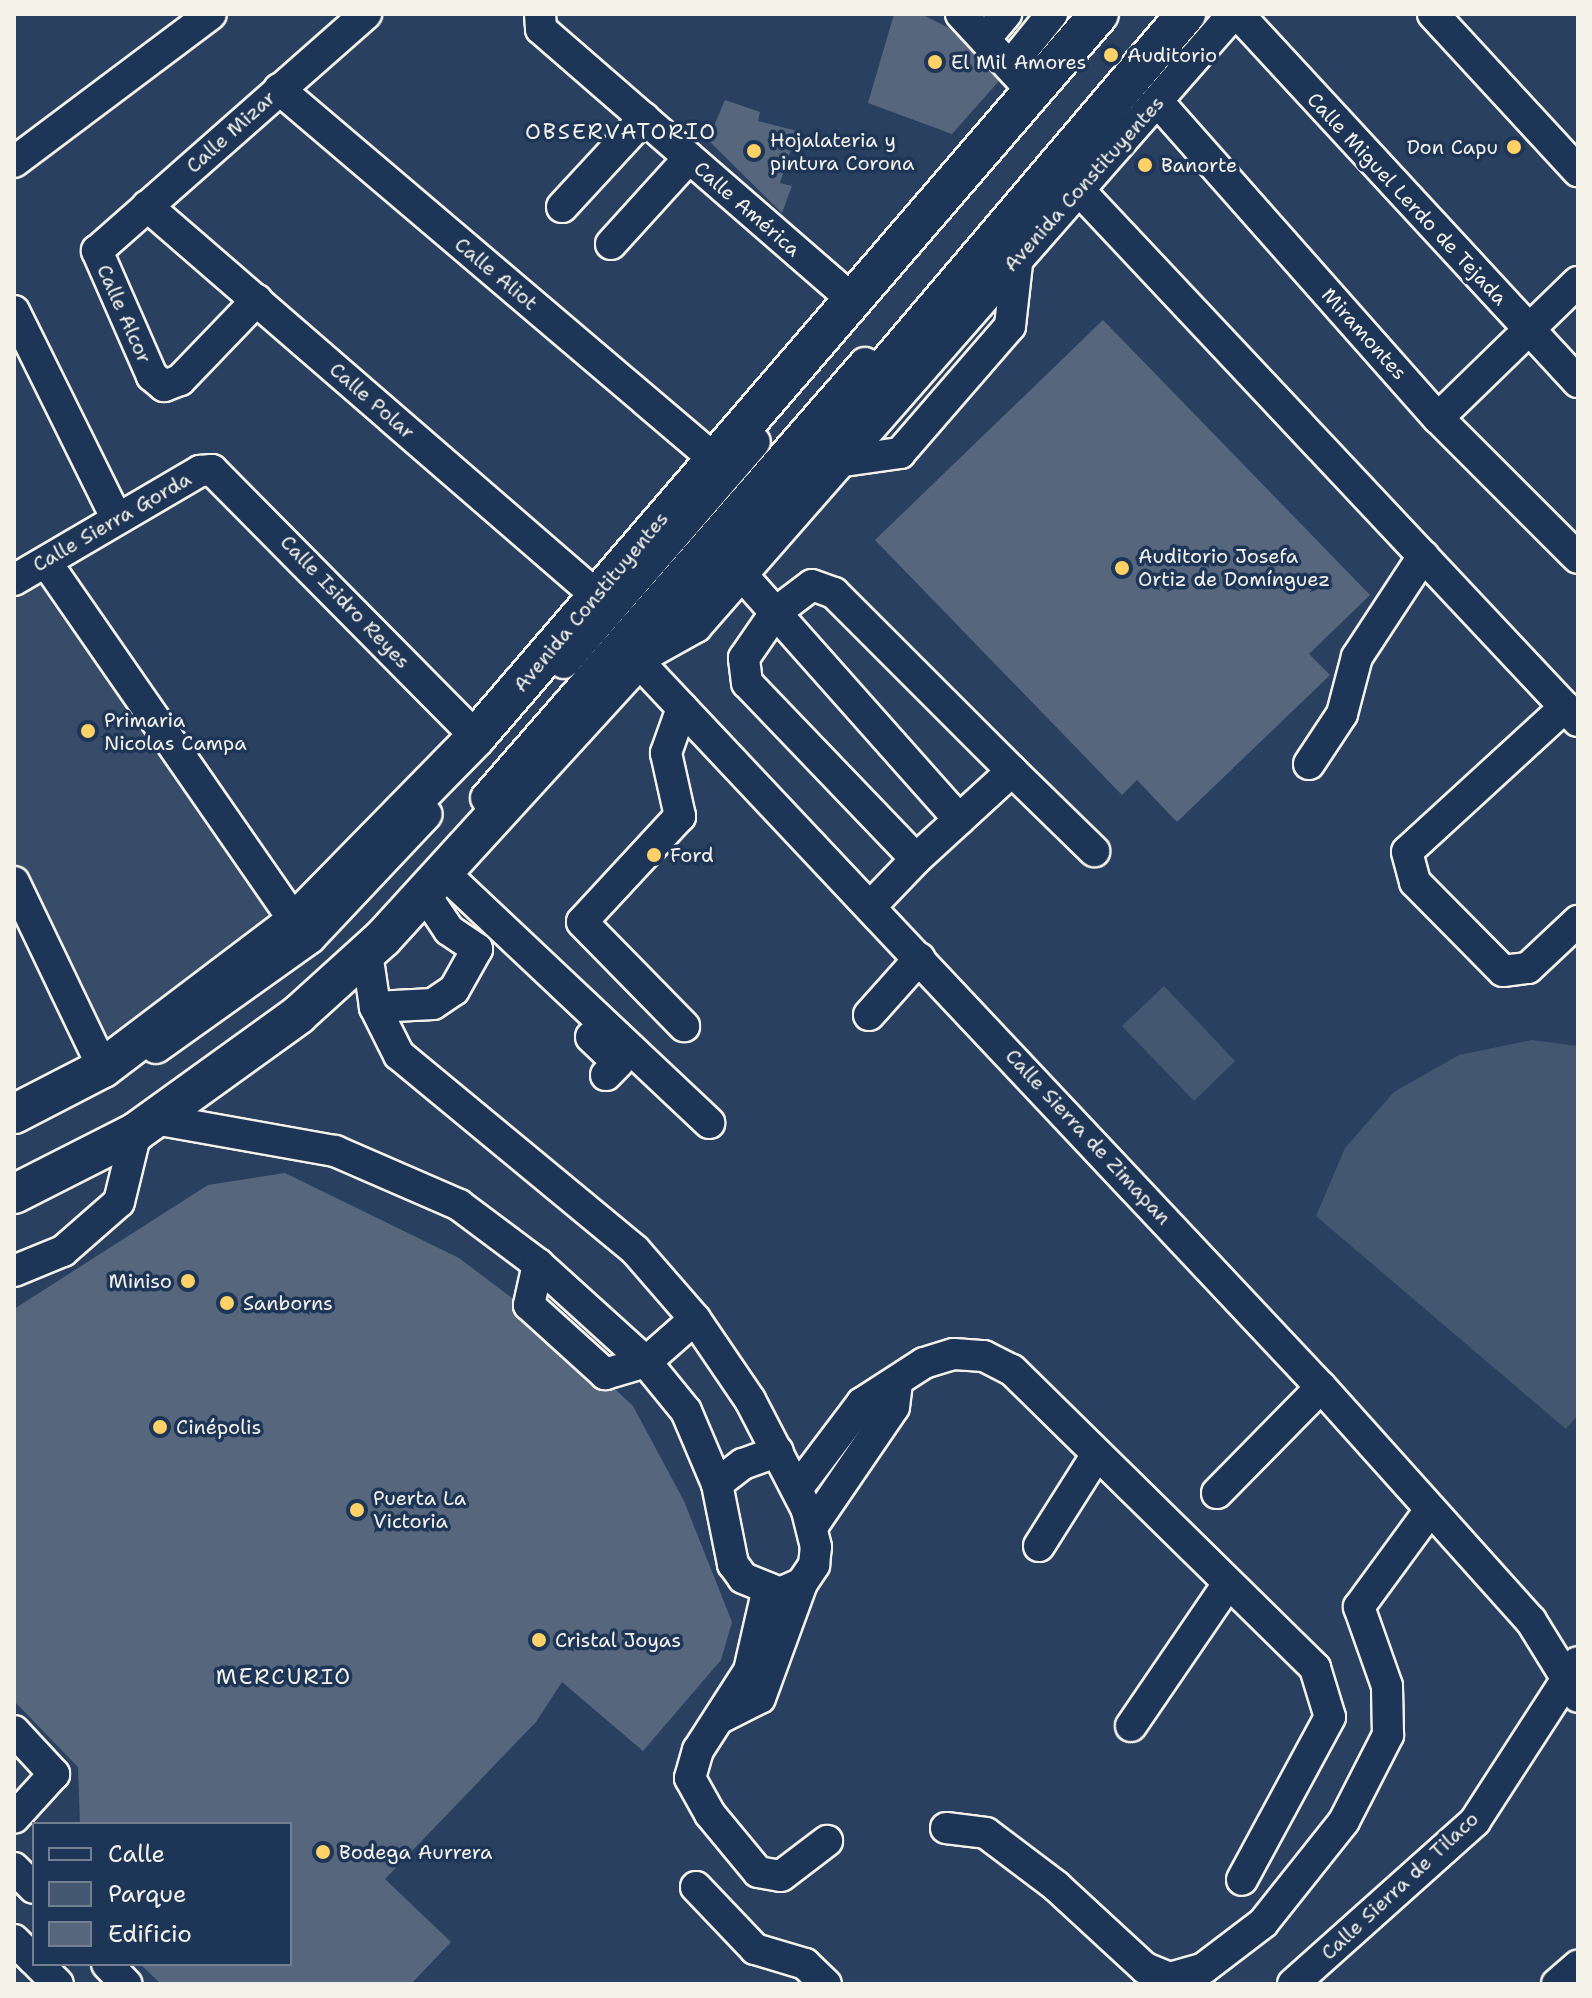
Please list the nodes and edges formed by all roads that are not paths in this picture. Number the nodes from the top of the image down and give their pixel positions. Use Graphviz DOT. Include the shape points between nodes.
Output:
graph roads {
  1 [pos="211,14"];
  2 [pos="366,14"];
  3 [pos="1006,14"];
  4 [pos="1169,14"];
  5 [pos="1186,14"];
  6 [pos="1235,14"];
  7 [pos="1433,14"];
  8 [pos="963,15"];
  9 [pos="539,17"];
  10 [pos="1086,17"];
  11 [pos="985,39"];
  12 [pos="1021,79"];
  13 [pos="279,89"];
  14 [pos="1159,103"];
  15 [pos="644,118"];
  16 [pos="689,158"];
  17 [pos="14,162"];
  18 [pos="1578,171"];
  19 [pos="1078,189"];
  20 [pos="147,206"];
  21 [pos="562,207"];
  22 [pos="611,244"];
  23 [pos="97,251"];
  24 [pos="1578,282"];
  25 [pos="852,299"];
  26 [pos="257,300"];
  27 [pos="14,311"];
  28 [pos="1527,329"];
  29 [pos="23,358"];
  30 [pos="1578,382"];
  31 [pos="1438,418"];
  32 [pos="713,458"];
  33 [pos="212,470"];
  34 [pos="117,519"];
  35 [pos="1423,556"];
  36 [pos="1578,558"];
  37 [pos="46,562"];
  38 [pos="742,575"];
  39 [pos="14,580"];
  40 [pos="597,596"];
  41 [pos="775,613"];
  42 [pos="637,660"];
  43 [pos="682,708"];
  44 [pos="1571,714"];
  45 [pos="476,737"];
  46 [pos="1309,764"];
  47 [pos="1012,771"];
  48 [pos="959,819"];
  49 [pos="1094,851"];
  50 [pos="916,859"];
  51 [pos="14,882"];
  52 [pos="434,882"];
  53 [pos="871,906"];
  54 [pos="1578,921"];
  55 [pos="295,922"];
  56 [pos="477,949"];
  57 [pos="367,953"];
  58 [pos="920,958"];
  59 [pos="375,1007"];
  60 [pos="869,1015"];
  61 [pos="684,1026"];
  62 [pos="103,1068"];
  63 [pos="606,1075"];
  64 [pos="14,1114"];
  65 [pos="709,1123"];
  66 [pos="146,1125"];
  67 [pos="14,1133"];
  68 [pos="14,1174"];
  69 [pos="14,1194"];
  70 [pos="14,1271"];
  71 [pos="695,1319"];
  72 [pos="646,1362"];
  73 [pos="897,1381"];
  74 [pos="1321,1387"];
  75 [pos="778,1451"];
  76 [pos="1096,1456"];
  77 [pos="717,1484"];
  78 [pos="797,1489"];
  79 [pos="1217,1493"];
  80 [pos="1430,1510"];
  81 [pos="812,1527"];
  82 [pos="1039,1546"];
  83 [pos="802,1583"];
  84 [pos="1228,1584"];
  85 [pos="768,1588"];
  86 [pos="1531,1621"];
  87 [pos="1578,1645"];
  88 [pos="1573,1679"];
  89 [pos="722,1717"];
  90 [pos="1131,1726"];
  91 [pos="14,1731"];
  92 [pos="14,1818"];
  93 [pos="946,1828"];
  94 [pos="827,1841"];
  95 [pos="1242,1880"];
  96 [pos="696,1887"];
  97 [pos="14,1940"];
  98 [pos="32,1958"];
  99 [pos="40,1966"];
  100 [pos="109,1966"];
  101 [pos="1578,1966"];
  102 [pos="58,1984"];
  103 [pos="126,1984"];
  104 [pos="826,1984"];
  105 [pos="1293,1984"];
  106 [pos="1557,1984"];
  1 -- 17 [label="street"];
  2 -- 13 [label="street, Calle Mizar"];
  3 -- 11 [label="street"];
  4 -- 68 [label="street" via="375,924 287,1003 127,1118"];
  5 -- 42 [label="main road, Avenida Constituyentes"];
  6 -- 14 [label="street, Avenida Constituyentes"];
  6 -- 28 [label="street, Calle Miguel Lerdo de Tejada"];
  7 -- 18 [label="street"];
  8 -- 11 [label="street"];
  9 -- 15 [label="street, Calle América"];
  10 -- 12 [label="main road, Avenida Constituyentes"];
  10 -- 67 [label="street" via="639,580 310,938 87,1095"];
  11 -- 12 [label="street"];
  12 -- 25 [label="main road, Avenida Constituyentes"];
  13 -- 20 [label="street, Calle Mizar"];
  13 -- 32 [label="street, Calle Aliot"];
  14 -- 19 [label="street, Avenida Constituyentes"];
  14 -- 31 [label="street, Miramontes"];
  15 -- 16 [label="street, Calle América"];
  15 -- 21 [label="street"];
  16 -- 22 [label="street"];
  16 -- 25 [label="street, Calle América"];
  19 -- 35 [label="street"];
  19 -- 38 [label="street, Avenida Constituyentes"];
  20 -- 23 [label="street, Calle Mizar"];
  20 -- 26 [label="street, Calle Polar"];
  23 -- 26 [label="street, Calle Alcor" via="152,376 164,386 180,380"];
  24 -- 28 [label="street"];
  25 -- 32 [label="main road, Avenida Constituyentes"];
  26 -- 40 [label="street, Calle Polar"];
  27 -- 29 [label="street"];
  28 -- 30 [label="street, Calle Miguel Lerdo de Tejada"];
  28 -- 31 [label="street"];
  29 -- 34 [label="street"];
  31 -- 36 [label="street, Miramontes"];
  32 -- 40 [label="main road, Avenida Constituyentes"];
  33 -- 34 [label="street, Calle Sierra Gorda" via="200,471"];
  33 -- 45 [label="street, Calle Isidro Reyes"];
  34 -- 37 [label="street, Calle Sierra Gorda"];
  35 -- 44 [label="street"];
  35 -- 46 [label="street" via="1357,657 1342,714"];
  37 -- 39 [label="street, Calle Sierra Gorda"];
  37 -- 55 [label="street"];
  38 -- 41 [label="street"];
  38 -- 42 [label="street, Avenida Constituyentes" via="696,627"];
  40 -- 45 [label="main road, Avenida Constituyentes"];
  41 -- 47 [label="street" via="812,585 834,593"];
  41 -- 48 [label="street"];
  41 -- 50 [label="street" via="744,658 747,683"];
  42 -- 43 [label="street, Calle Sierra de Zimapan"];
  42 -- 52 [label="main road, Avenida Constituyentes"];
  43 -- 53 [label="street, Calle Sierra de Zimapan"];
  43 -- 61 [label="street" via="666,753 683,805 680,816 582,922"];
  44 -- 54 [label="street" via="1407,852 1415,882 1503,971 1528,968"];
  45 -- 55 [label="main road, Avenida Constituyentes"];
  47 -- 48 [label="street"];
  47 -- 49 [label="street"];
  48 -- 50 [label="street"];
  50 -- 53 [label="street"];
  51 -- 62 [label="street"];
  52 -- 56 [label="street" via="449,930"];
  52 -- 57 [label="main road, Avenida Constituyentes"];
  52 -- 65 [label="street"];
  53 -- 58 [label="street, Calle Sierra de Zimapan"];
  55 -- 62 [label="main road, Avenida Constituyentes"];
  56 -- 59 [label="street" via="454,990 433,1004"];
  56 -- 63 [label="street" via="522,969 618,1063"];
  57 -- 59 [label="street"];
  57 -- 66 [label="main road, Avenida Constituyentes" via="298,1015"];
  58 -- 60 [label="street"];
  58 -- 74 [label="street, Calle Sierra de Zimapan"];
  59 -- 71 [label="street" via="384,1032 410,1067 635,1250"];
  62 -- 64 [label="main road, Avenida Constituyentes"];
  66 -- 69 [label="main road, Avenida Constituyentes"];
  66 -- 70 [label="street" via="110,1212 63,1251"];
  66 -- 72 [label="street" via="335,1151 459,1205 538,1264"];
  71 -- 72 [label="street"];
  71 -- 75 [label="street"];
  72 -- 77 [label="street" via="686,1411"];
  73 -- 76 [label="street" via="954,1354 984,1356 1012,1370"];
  73 -- 78 [label="street" via="862,1403"];
  73 -- 81 [label="street" via="894,1407"];
  74 -- 79 [label="street"];
  74 -- 80 [label="street, Calle Sierra de Zimapan"];
  75 -- 77 [label="street" via="743,1464"];
  75 -- 78 [label="street"];
  76 -- 82 [label="street"];
  76 -- 84 [label="street"];
  77 -- 85 [label="street" via="733,1564 743,1578"];
  78 -- 81 [label="street"];
  80 -- 86 [label="street, Calle Sierra de Zimapan"];
  80 -- 93 [label="street" via="1359,1607 1387,1686 1388,1735 1344,1821 1263,1923 1204,1968 1170,1978 1145,1968 1056,1886 986,1833"];
  81 -- 83 [label="street" via="814,1565"];
  83 -- 85 [label="street" via="788,1592"];
  83 -- 89 [label="street" via="760,1698"];
  84 -- 90 [label="street"];
  84 -- 95 [label="street" via="1315,1668 1330,1717"];
  85 -- 89 [label="street" via="749,1671"];
  86 -- 87 [label="street, Calle Sierra de Zimapan"];
  86 -- 88 [label="street, Calle Sierra de Zimapan"];
  88 -- 105 [label="street, Calle Sierra de Tilaco" via="1475,1821"];
  89 -- 94 [label="street" via="698,1750 690,1778 710,1814 758,1872 781,1876"];
  91 -- 92 [label="street" via="54,1774"];
  96 -- 104 [label="street" via="755,1949 805,1964"];
  97 -- 98 [label="street"];
  99 -- 102 [label="street"];
  100 -- 103 [label="street"];
  101 -- 106 [label="street"];
}
